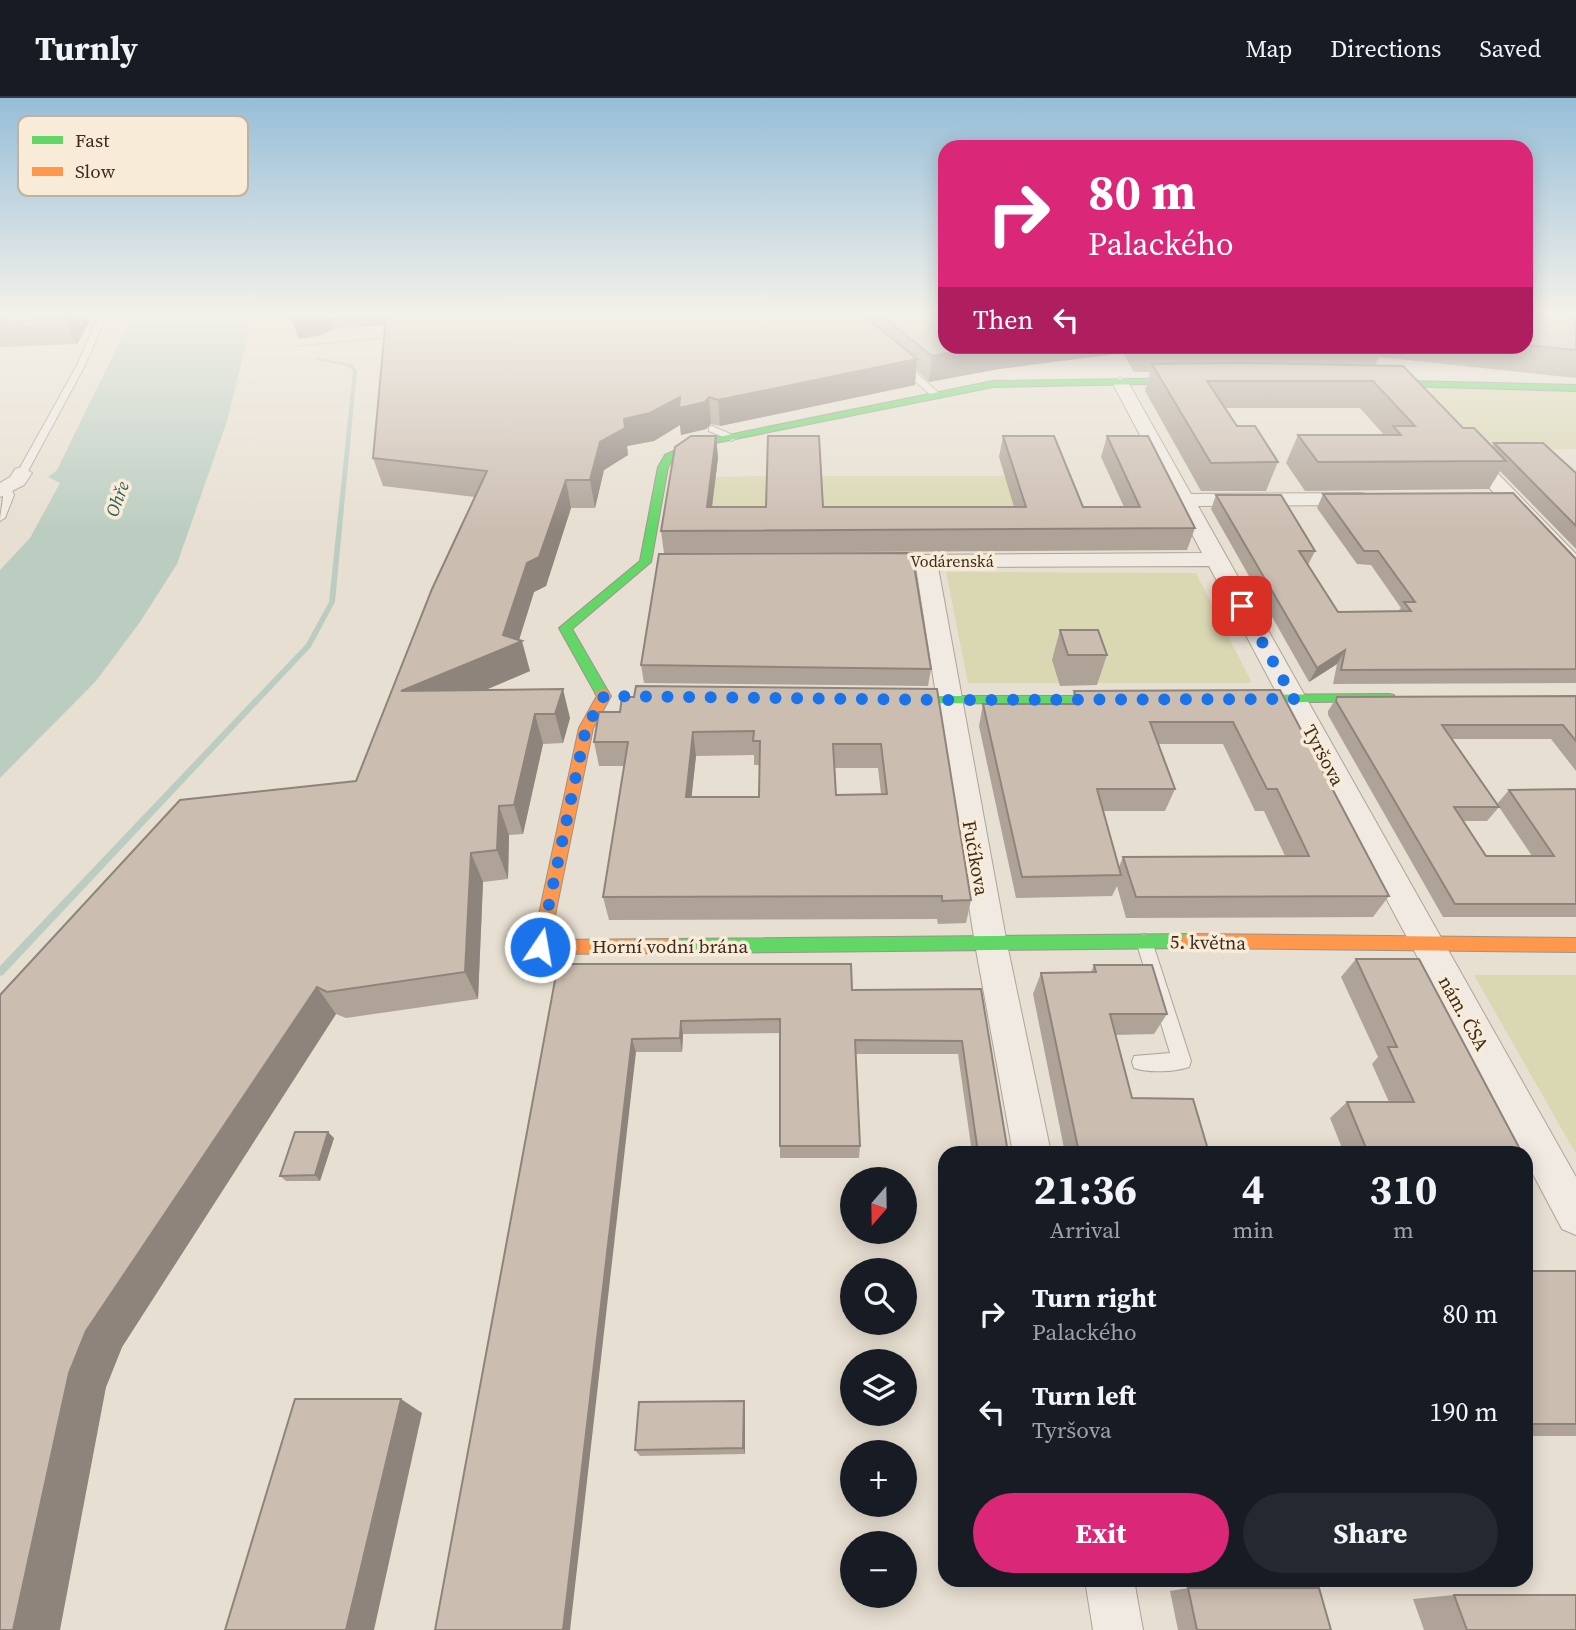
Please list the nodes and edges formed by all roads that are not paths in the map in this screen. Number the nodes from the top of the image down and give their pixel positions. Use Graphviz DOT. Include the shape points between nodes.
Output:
graph roads {
  1 [pos="69,387"];
  2 [pos="927,387"];
  3 [pos="977,387"];
  4 [pos="1123,387"];
  5 [pos="1406,387"];
  6 [pos="1558,387"];
  7 [pos="1576,388"];
  8 [pos="937,396"];
  9 [pos="1420,403"];
  10 [pos="712,429"];
  11 [pos="732,438"];
  12 [pos="1458,443"];
  13 [pos="22,473"];
  14 [pos="3,490"];
  15 [pos="1487,498"];
  16 [pos="1509,498"];
  17 [pos="1379,499"];
  18 [pos="1184,500"];
  19 [pos="0,518"];
  20 [pos="1216,559"];
  21 [pos="886,561"];
  22 [pos="926,561"];
  23 [pos="645,562"];
  24 [pos="672,562"];
  25 [pos="1576,566"];
  26 [pos="1400,698"];
  27 [pos="864,699"];
  28 [pos="1215,699"];
  29 [pos="1294,699"];
  30 [pos="950,700"];
  31 [pos="1133,700"];
  32 [pos="1144,941"];
  33 [pos="991,944"];
  34 [pos="1425,944"];
  35 [pos="1576,945"];
  36 [pos="1141,1062"];
  37 [pos="1031,1146"];
  38 [pos="1576,1215"];
  39 [pos="1110,1587"];
  40 [pos="1118,1630"];
  1 -- 13 [label="lane"];
  2 -- 8 [label="lane"];
  3 -- 8 [label="street"];
  4 -- 18 [label="street, Tyršova"];
  5 -- 9 [label="street"];
  6 -- 7 [label="street"];
  8 -- 11 [label="street"];
  10 -- 11 [label="lane"];
  11 -- 23 [label="street" via="697,444 669,457 663,467"];
  12 -- 16 [label="street"];
  13 -- 14 [label="street"];
  14 -- 19 [label="lane" via="9,495"];
  15 -- 16 [label="street"];
  16 -- 25 [label="street"];
  17 -- 18 [label="street"];
  18 -- 20 [label="street, Tyršova"];
  20 -- 22 [label="street, Vodárenská"];
  20 -- 29 [label="street, Tyršova"];
  21 -- 22 [label="street, Vodárenská"];
  22 -- 30 [label="street, Fučíkova"];
  23 -- 24 [label="street"];
  23 -- 33 [label="street, Horní vodní brána" via="565,628 611,696 586,728 540,947"];
  26 -- 29 [label="street"];
  27 -- 30 [label="street"];
  28 -- 29 [label="street"];
  29 -- 34 [label="street, Tyršova"];
  30 -- 31 [label="street"];
  30 -- 33 [label="street, Fučíkova"];
  32 -- 33 [label="street, 5. května"];
  32 -- 34 [label="street, 5. května"];
  32 -- 36 [label="lane" via="1182,1061"];
  33 -- 37 [label="street, Fučíkova"];
  34 -- 35 [label="street, nám. ČSA"];
  34 -- 38 [label="street, nám. ČSA"];
  39 -- 40 [label="street"];
}
